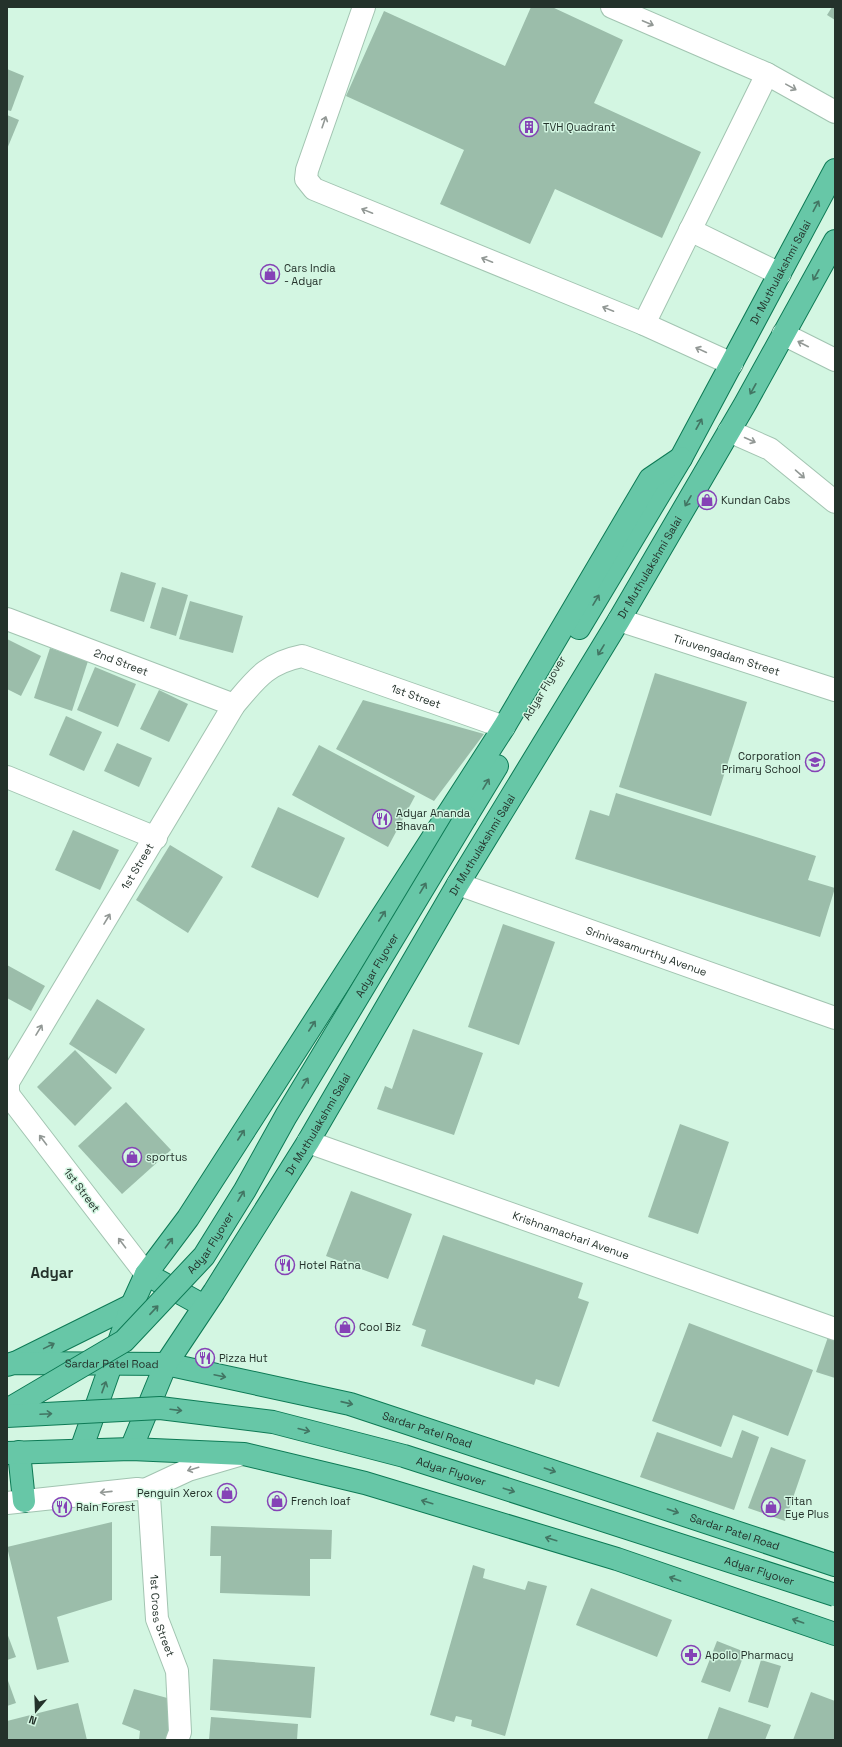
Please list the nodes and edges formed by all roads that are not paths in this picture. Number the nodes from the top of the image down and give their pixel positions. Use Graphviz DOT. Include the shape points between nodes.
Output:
graph roads {
  1 [pos="364,7"];
  2 [pos="612,7"];
  3 [pos="767,74"];
  4 [pos="835,112"];
  5 [pos="835,170"];
  6 [pos="690,230"];
  7 [pos="835,241"];
  8 [pos="780,274"];
  9 [pos="644,324"];
  10 [pos="784,334"];
  11 [pos="835,360"];
  12 [pos="732,364"];
  13 [pos="729,431"];
  14 [pos="681,458"];
  15 [pos="835,502"];
  16 [pos="7,619"];
  17 [pos="619,620"];
  18 [pos="835,690"];
  19 [pos="234,705"];
  20 [pos="504,727"];
  21 [pos="7,777"];
  22 [pos="156,838"];
  23 [pos="458,884"];
  24 [pos="835,1018"];
  25 [pos="308,1142"];
  26 [pos="146,1274"];
  27 [pos="132,1305"];
  28 [pos="204,1306"];
  29 [pos="835,1329"];
  30 [pos="10,1364"];
  31 [pos="112,1364"];
  32 [pos="166,1364"];
  33 [pos="7,1410"];
  34 [pos="7,1416"];
  35 [pos="132,1449"];
  36 [pos="81,1450"];
  37 [pos="13,1452"];
  38 [pos="244,1454"];
  39 [pos="145,1490"];
  40 [pos="15,1502"];
  41 [pos="835,1565"];
  42 [pos="835,1595"];
  43 [pos="835,1634"];
  44 [pos="177,1740"];
  9 -- 1 [label="street, one-way" via="314,189 306,180 307,170"];
  2 -- 3 [label="street, one-way"];
  3 -- 4 [label="street, one-way"];
  3 -- 6 [label="street"];
  8 -- 5 [label="main road, Dr Muthulakshmi Salai, one-way"];
  6 -- 8 [label="street"];
  6 -- 9 [label="street"];
  7 -- 10 [label="main road, Dr Muthulakshmi Salai, one-way"];
  8 -- 12 [label="main road, Dr Muthulakshmi Salai"];
  12 -- 9 [label="street, one-way"];
  11 -- 10 [label="street, one-way"];
  10 -- 13 [label="main road, Dr Muthulakshmi Salai, one-way"];
  14 -- 12 [label="main road, Dr Muthulakshmi Salai, one-way"];
  13 -- 15 [label="street, one-way" via="770,449"];
  13 -- 17 [label="main road, Dr Muthulakshmi Salai, one-way"];
  14 -- 20 [label="main road" via="650,479"];
  33 -- 14 [label="main road, Adyar Flyover, one-way, bridge" via="124,1341 204,1256"];
  16 -- 19 [label="street, 2nd Street"];
  17 -- 18 [label="street, Tiruvengadam Street"];
  17 -- 23 [label="main road, Dr Muthulakshmi Salai, one-way"];
  19 -- 20 [label="street, 1st Street" via="269,668 287,659 302,656"];
  19 -- 22 [label="street, 1st Street"];
  26 -- 20 [label="main road, one-way" via="192,1211"];
  21 -- 22 [label="street"];
  26 -- 22 [label="street, 1st Street, one-way" via="8,1092 8,1082"];
  23 -- 24 [label="street, Srinivasamurthy Avenue"];
  23 -- 25 [label="main road, Dr Muthulakshmi Salai"];
  25 -- 28 [label="main road, Dr Muthulakshmi Salai"];
  25 -- 29 [label="street, Krishnamachari Avenue"];
  26 -- 27 [label="main road"];
  26 -- 28 [label="main road"];
  30 -- 27 [label="main road, one-way"];
  27 -- 31 [label="main road"];
  28 -- 32 [label="main road, Dr Muthulakshmi Salai"];
  30 -- 31 [label="main road, Sardar Patel Road"];
  31 -- 32 [label="main road, Sardar Patel Road"];
  36 -- 31 [label="main road, one-way"];
  32 -- 35 [label="main road, Dr Muthulakshmi Salai"];
  32 -- 41 [label="main road, Sardar Patel Road, one-way" via="350,1404"];
  34 -- 42 [label="main road, Adyar Flyover, one-way, bridge" via="160,1408 273,1422 404,1456"];
  35 -- 36 [label="main road"];
  35 -- 38 [label="main road"];
  36 -- 37 [label="main road"];
  37 -- 40 [label="main road"];
  38 -- 39 [label="street, one-way" via="188,1470"];
  43 -- 38 [label="main road, one-way" via="602,1554 365,1483"];
  39 -- 40 [label="street, one-way"];
  39 -- 44 [label="street, 1st Cross Street" via="148,1496 157,1619 177,1671 180,1732"];
}
